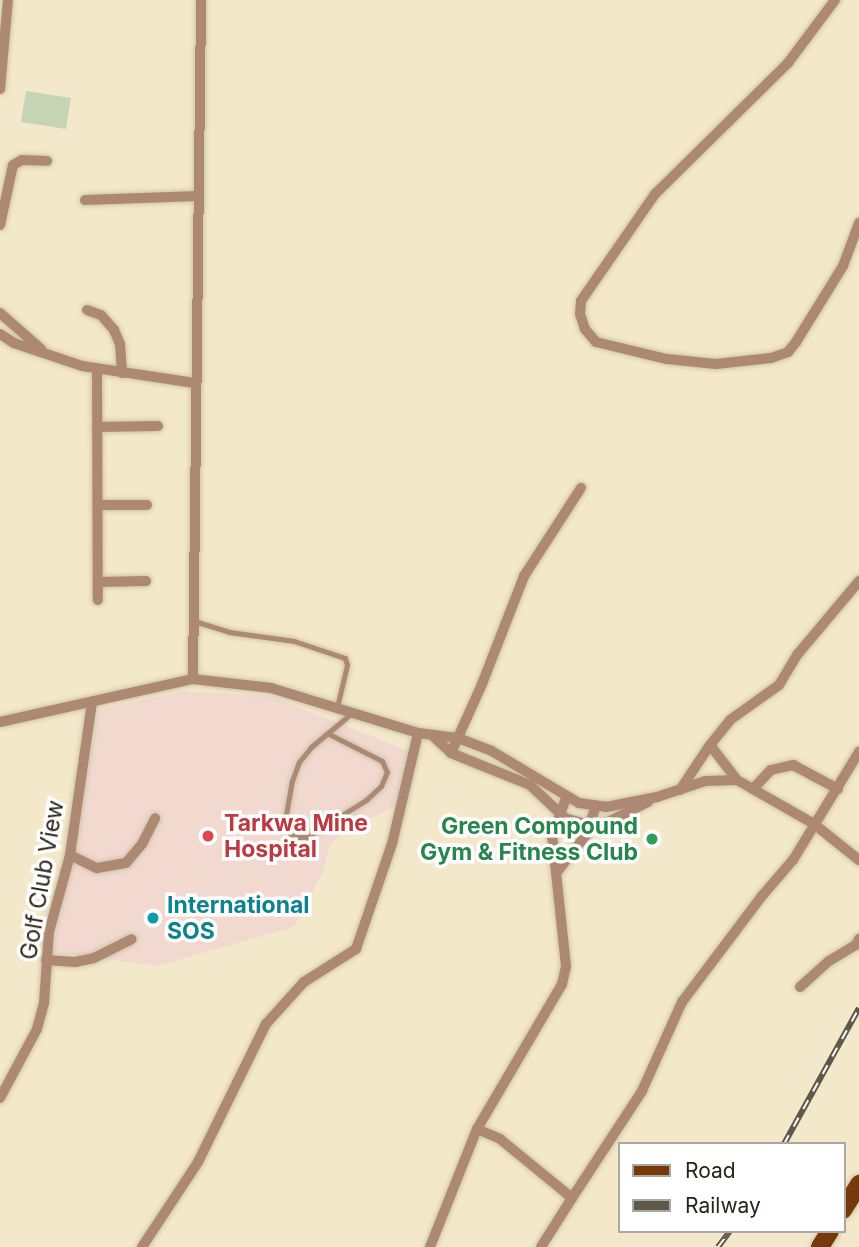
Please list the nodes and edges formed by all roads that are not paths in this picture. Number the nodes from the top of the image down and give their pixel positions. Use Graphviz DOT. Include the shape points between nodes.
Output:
graph roads {
  1 [pos="8,0"];
  2 [pos="201,0"];
  3 [pos="835,0"];
  4 [pos="0,89"];
  5 [pos="47,161"];
  6 [pos="198,197"];
  7 [pos="85,200"];
  8 [pos="859,223"];
  9 [pos="0,225"];
  10 [pos="87,310"];
  11 [pos="0,313"];
  12 [pos="0,334"];
  13 [pos="48,355"];
  14 [pos="97,370"];
  15 [pos="122,373"];
  16 [pos="195,383"];
  17 [pos="158,426"];
  18 [pos="97,427"];
  19 [pos="581,488"];
  20 [pos="98,505"];
  21 [pos="147,505"];
  22 [pos="146,581"];
  23 [pos="859,581"];
  24 [pos="98,582"];
  25 [pos="98,600"];
  26 [pos="194,621"];
  27 [pos="192,679"];
  28 [pos="92,702"];
  29 [pos="337,707"];
  30 [pos="354,711"];
  31 [pos="0,722"];
  32 [pos="418,733"];
  33 [pos="329,734"];
  34 [pos="433,737"];
  35 [pos="458,737"];
  36 [pos="710,745"];
  37 [pos="859,752"];
  38 [pos="452,753"];
  39 [pos="513,771"];
  40 [pos="737,780"];
  41 [pos="753,789"];
  42 [pos="838,789"];
  43 [pos="680,790"];
  44 [pos="657,797"];
  45 [pos="566,798"];
  46 [pos="597,806"];
  47 [pos="559,813"];
  48 [pos="155,818"];
  49 [pos="592,824"];
  50 [pos="814,824"];
  51 [pos="70,855"];
  52 [pos="859,860"];
  53 [pos="557,872"];
  54 [pos="132,939"];
  55 [pos="859,939"];
  56 [pos="46,960"];
  57 [pos="800,987"];
  58 [pos="0,1098"];
  59 [pos="477,1129"];
  60 [pos="614,1148"];
  61 [pos="858,1184"];
  62 [pos="572,1199"];
  63 [pos="845,1207"];
  64 [pos="142,1247"];
  65 [pos="430,1247"];
  66 [pos="541,1247"];
  1 -- 4 [label="street"];
  2 -- 6 [label="street"];
  3 -- 8 [label="street" via="788,63 655,194 582,301 585,329 596,342 667,359 716,364 788,352 843,266"];
  5 -- 9 [label="street" via="22,160 13,165"];
  6 -- 7 [label="street"];
  6 -- 16 [label="street"];
  10 -- 15 [label="street" via="101,315 114,330"];
  11 -- 13 [label="street"];
  12 -- 13 [label="street"];
  13 -- 14 [label="street"];
  14 -- 15 [label="street"];
  14 -- 18 [label="street"];
  15 -- 16 [label="street"];
  16 -- 26 [label="street"];
  17 -- 18 [label="street"];
  18 -- 20 [label="street"];
  19 -- 35 [label="street" via="524,576"];
  20 -- 21 [label="street"];
  20 -- 24 [label="street"];
  22 -- 24 [label="street"];
  23 -- 36 [label="street" via="797,655 779,685 730,720"];
  24 -- 25 [label="street"];
  26 -- 27 [label="street"];
  26 -- 29 [label="lane" via="229,632 294,641 345,658"];
  27 -- 28 [label="street"];
  27 -- 29 [label="street" via="271,688"];
  28 -- 31 [label="street"];
  28 -- 51 [label="street, Golf Club View"];
  29 -- 30 [label="street"];
  30 -- 32 [label="street"];
  30 -- 33 [label="lane"];
  32 -- 34 [label="street"];
  32 -- 64 [label="street" via="392,844 356,949 304,982 266,1024 198,1162"];
  33 -- 33 [label="lane" via="305,755 292,781 285,820 294,837 307,837 366,800 381,786 387,772 382,761"];
  34 -- 35 [label="street"];
  34 -- 38 [label="street"];
  35 -- 38 [label="street"];
  35 -- 39 [label="street" via="490,750"];
  36 -- 40 [label="street"];
  36 -- 43 [label="street"];
  37 -- 42 [label="street"];
  38 -- 39 [label="street"];
  39 -- 45 [label="street"];
  39 -- 47 [label="street"];
  40 -- 41 [label="street"];
  40 -- 43 [label="street" via="705,781"];
  41 -- 42 [label="street" via="771,770 793,765"];
  41 -- 50 [label="street"];
  42 -- 50 [label="street"];
  43 -- 44 [label="street"];
  44 -- 46 [label="street"];
  44 -- 49 [label="street" via="608,822"];
  45 -- 46 [label="street"];
  45 -- 47 [label="street"];
  46 -- 49 [label="street"];
  47 -- 49 [label="street"];
  47 -- 53 [label="street" via="552,836"];
  48 -- 51 [label="street" via="126,863 97,868"];
  49 -- 53 [label="street"];
  50 -- 52 [label="street"];
  50 -- 60 [label="street" via="793,860 682,1002"];
  51 -- 56 [label="street, Golf Club View"];
  53 -- 59 [label="street" via="566,966 562,984"];
  54 -- 56 [label="street" via="94,958"];
  55 -- 57 [label="street"];
  56 -- 58 [label="street, Golf Club View" via="44,1003 37,1029"];
  59 -- 62 [label="street" via="500,1139"];
  59 -- 65 [label="street"];
  60 -- 62 [label="street"];
  61 -- 63 [label="main road"];
  62 -- 66 [label="street"];
}
